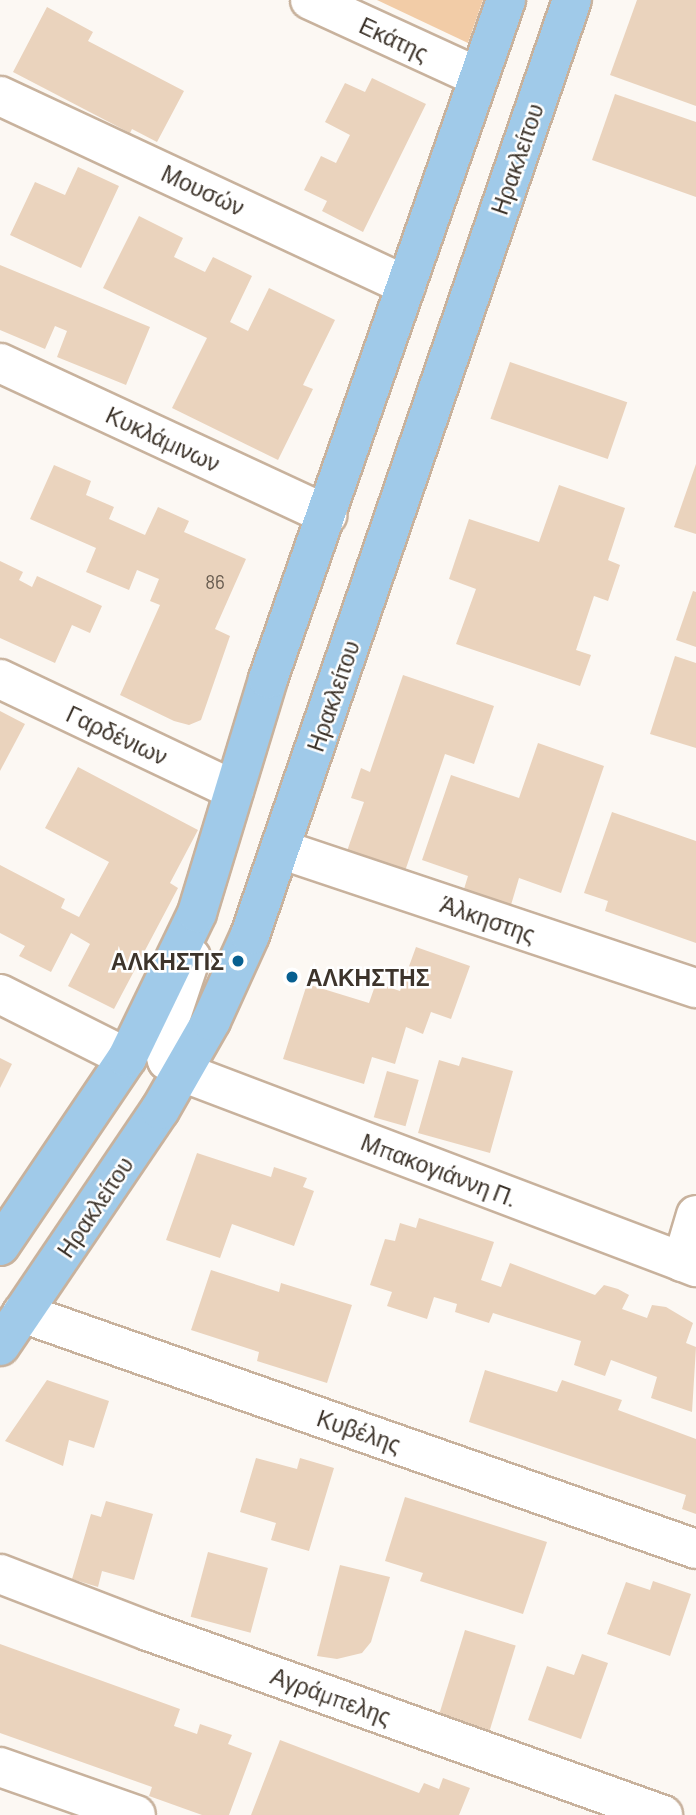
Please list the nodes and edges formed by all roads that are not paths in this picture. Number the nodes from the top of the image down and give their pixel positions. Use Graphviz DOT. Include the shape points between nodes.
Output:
graph roads {
  1 [pos="310,0"];
  2 [pos="506,0"];
  3 [pos="572,0"];
  4 [pos="478,77"];
  5 [pos="0,96"];
  6 [pos="406,285"];
  7 [pos="0,363"];
  8 [pos="327,515"];
  9 [pos="0,679"];
  10 [pos="234,790"];
  11 [pos="280,849"];
  12 [pos="204,890"];
  13 [pos="696,988"];
  14 [pos="0,994"];
  15 [pos="127,1058"];
  16 [pos="182,1072"];
  17 [pos="696,1215"];
  18 [pos="0,1246"];
  19 [pos="689,1264"];
  20 [pos="22,1313"];
  21 [pos="0,1346"];
  22 [pos="696,1549"];
  23 [pos="0,1574"];
  24 [pos="0,1767"];
  25 [pos="136,1815"];
  26 [pos="663,1815"];
  1 -- 4 [label="street, Εκάτης"];
  2 -- 4 [label="main road"];
  3 -- 11 [label="main road, Ηρακλείτου"];
  4 -- 6 [label="main road"];
  5 -- 6 [label="street, Μουσών"];
  6 -- 8 [label="main road"];
  7 -- 8 [label="street, Κυκλάμινων"];
  8 -- 10 [label="main road"];
  9 -- 10 [label="street, Γαρδένιων"];
  10 -- 12 [label="main road"];
  11 -- 13 [label="street, Άλκηστης"];
  11 -- 16 [label="main road, Ηρακλείτου" via="250,935"];
  12 -- 15 [label="main road" via="159,999"];
  12 -- 16 [label="street" via="194,949 162,1044 167,1060"];
  14 -- 15 [label="street"];
  15 -- 18 [label="main road"];
  16 -- 19 [label="street, Μπακογιάννη Π."];
  16 -- 20 [label="main road, Ηρακλείτου"];
  17 -- 19 [label="street"];
  20 -- 21 [label="main road, Ηρακλείτου"];
  20 -- 22 [label="street, Κυβέλης"];
  23 -- 26 [label="street, Αγράμπελης"];
  24 -- 25 [label="street"];
}
